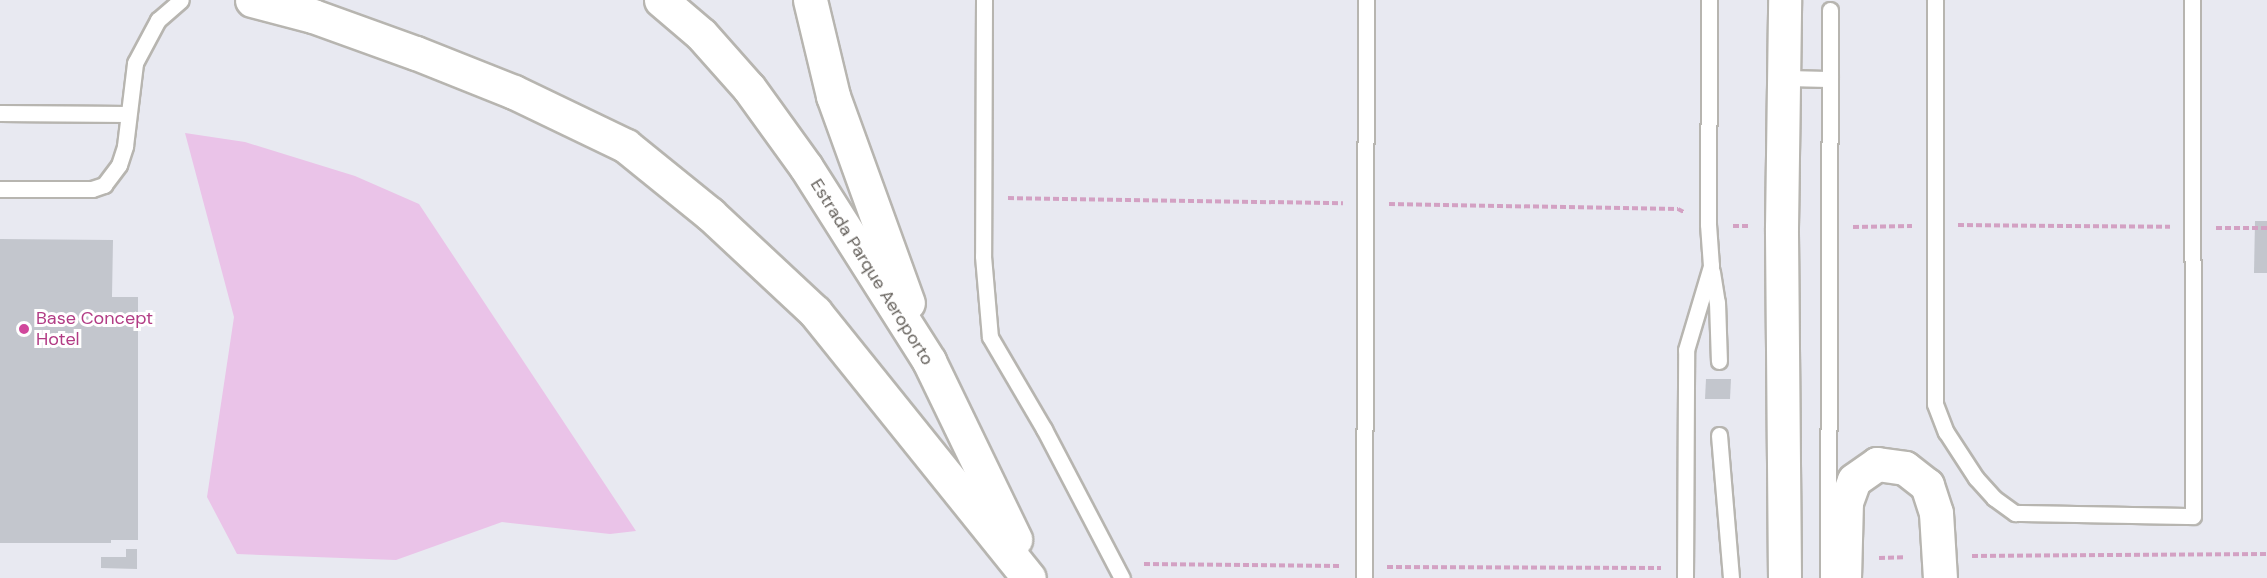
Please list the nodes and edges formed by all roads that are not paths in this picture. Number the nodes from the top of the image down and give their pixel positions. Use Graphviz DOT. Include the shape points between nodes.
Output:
graph roads {
  1 [pos="181,0"];
  2 [pos="252,0"];
  3 [pos="661,0"];
  4 [pos="810,0"];
  5 [pos="984,0"];
  6 [pos="1366,0"];
  7 [pos="1709,0"];
  8 [pos="1785,0"];
  9 [pos="1935,0"];
  10 [pos="2192,0"];
  11 [pos="1830,10"];
  12 [pos="1785,78"];
  13 [pos="1830,79"];
  14 [pos="0,112"];
  15 [pos="128,114"];
  16 [pos="0,189"];
  17 [pos="1711,266"];
  18 [pos="929,361"];
  19 [pos="1719,361"];
  20 [pos="1719,435"];
  21 [pos="1029,578"];
  22 [pos="1034,578"];
  23 [pos="1122,578"];
  24 [pos="1364,578"];
  25 [pos="1685,578"];
  26 [pos="1731,578"];
  27 [pos="1785,578"];
  28 [pos="1828,578"];
  29 [pos="1844,578"];
  30 [pos="1940,578"];
  1 -- 15 [label="lane" via="158,21 135,63"];
  2 -- 21 [label="main road" via="312,16 416,53 514,92 626,146 710,214 815,312"];
  3 -- 18 [label="main road, Estrada Parque Aeroporto" via="701,34 749,88 806,167"];
  4 -- 18 [label="main road" via="833,96"];
  5 -- 23 [label="lane" via="983,256 990,337 1044,429"];
  6 -- 24 [label="lane"];
  7 -- 17 [label="lane"];
  8 -- 12 [label="street"];
  9 -- 10 [label="lane" via="1935,404 1946,432 1976,478 2015,513 2193,516"];
  11 -- 13 [label="lane"];
  12 -- 13 [label="lane"];
  12 -- 27 [label="street"];
  13 -- 28 [label="lane"];
  14 -- 15 [label="lane"];
  15 -- 16 [label="lane" via="119,165 99,188"];
  17 -- 19 [label="lane"];
  17 -- 25 [label="lane" via="1686,350"];
  18 -- 22 [label="main road, Estrada Parque Aeroporto"];
  20 -- 26 [label="lane"];
  29 -- 30 [label="main road" via="1846,502 1854,480 1877,464 1905,468 1927,485 1936,513"];
}
